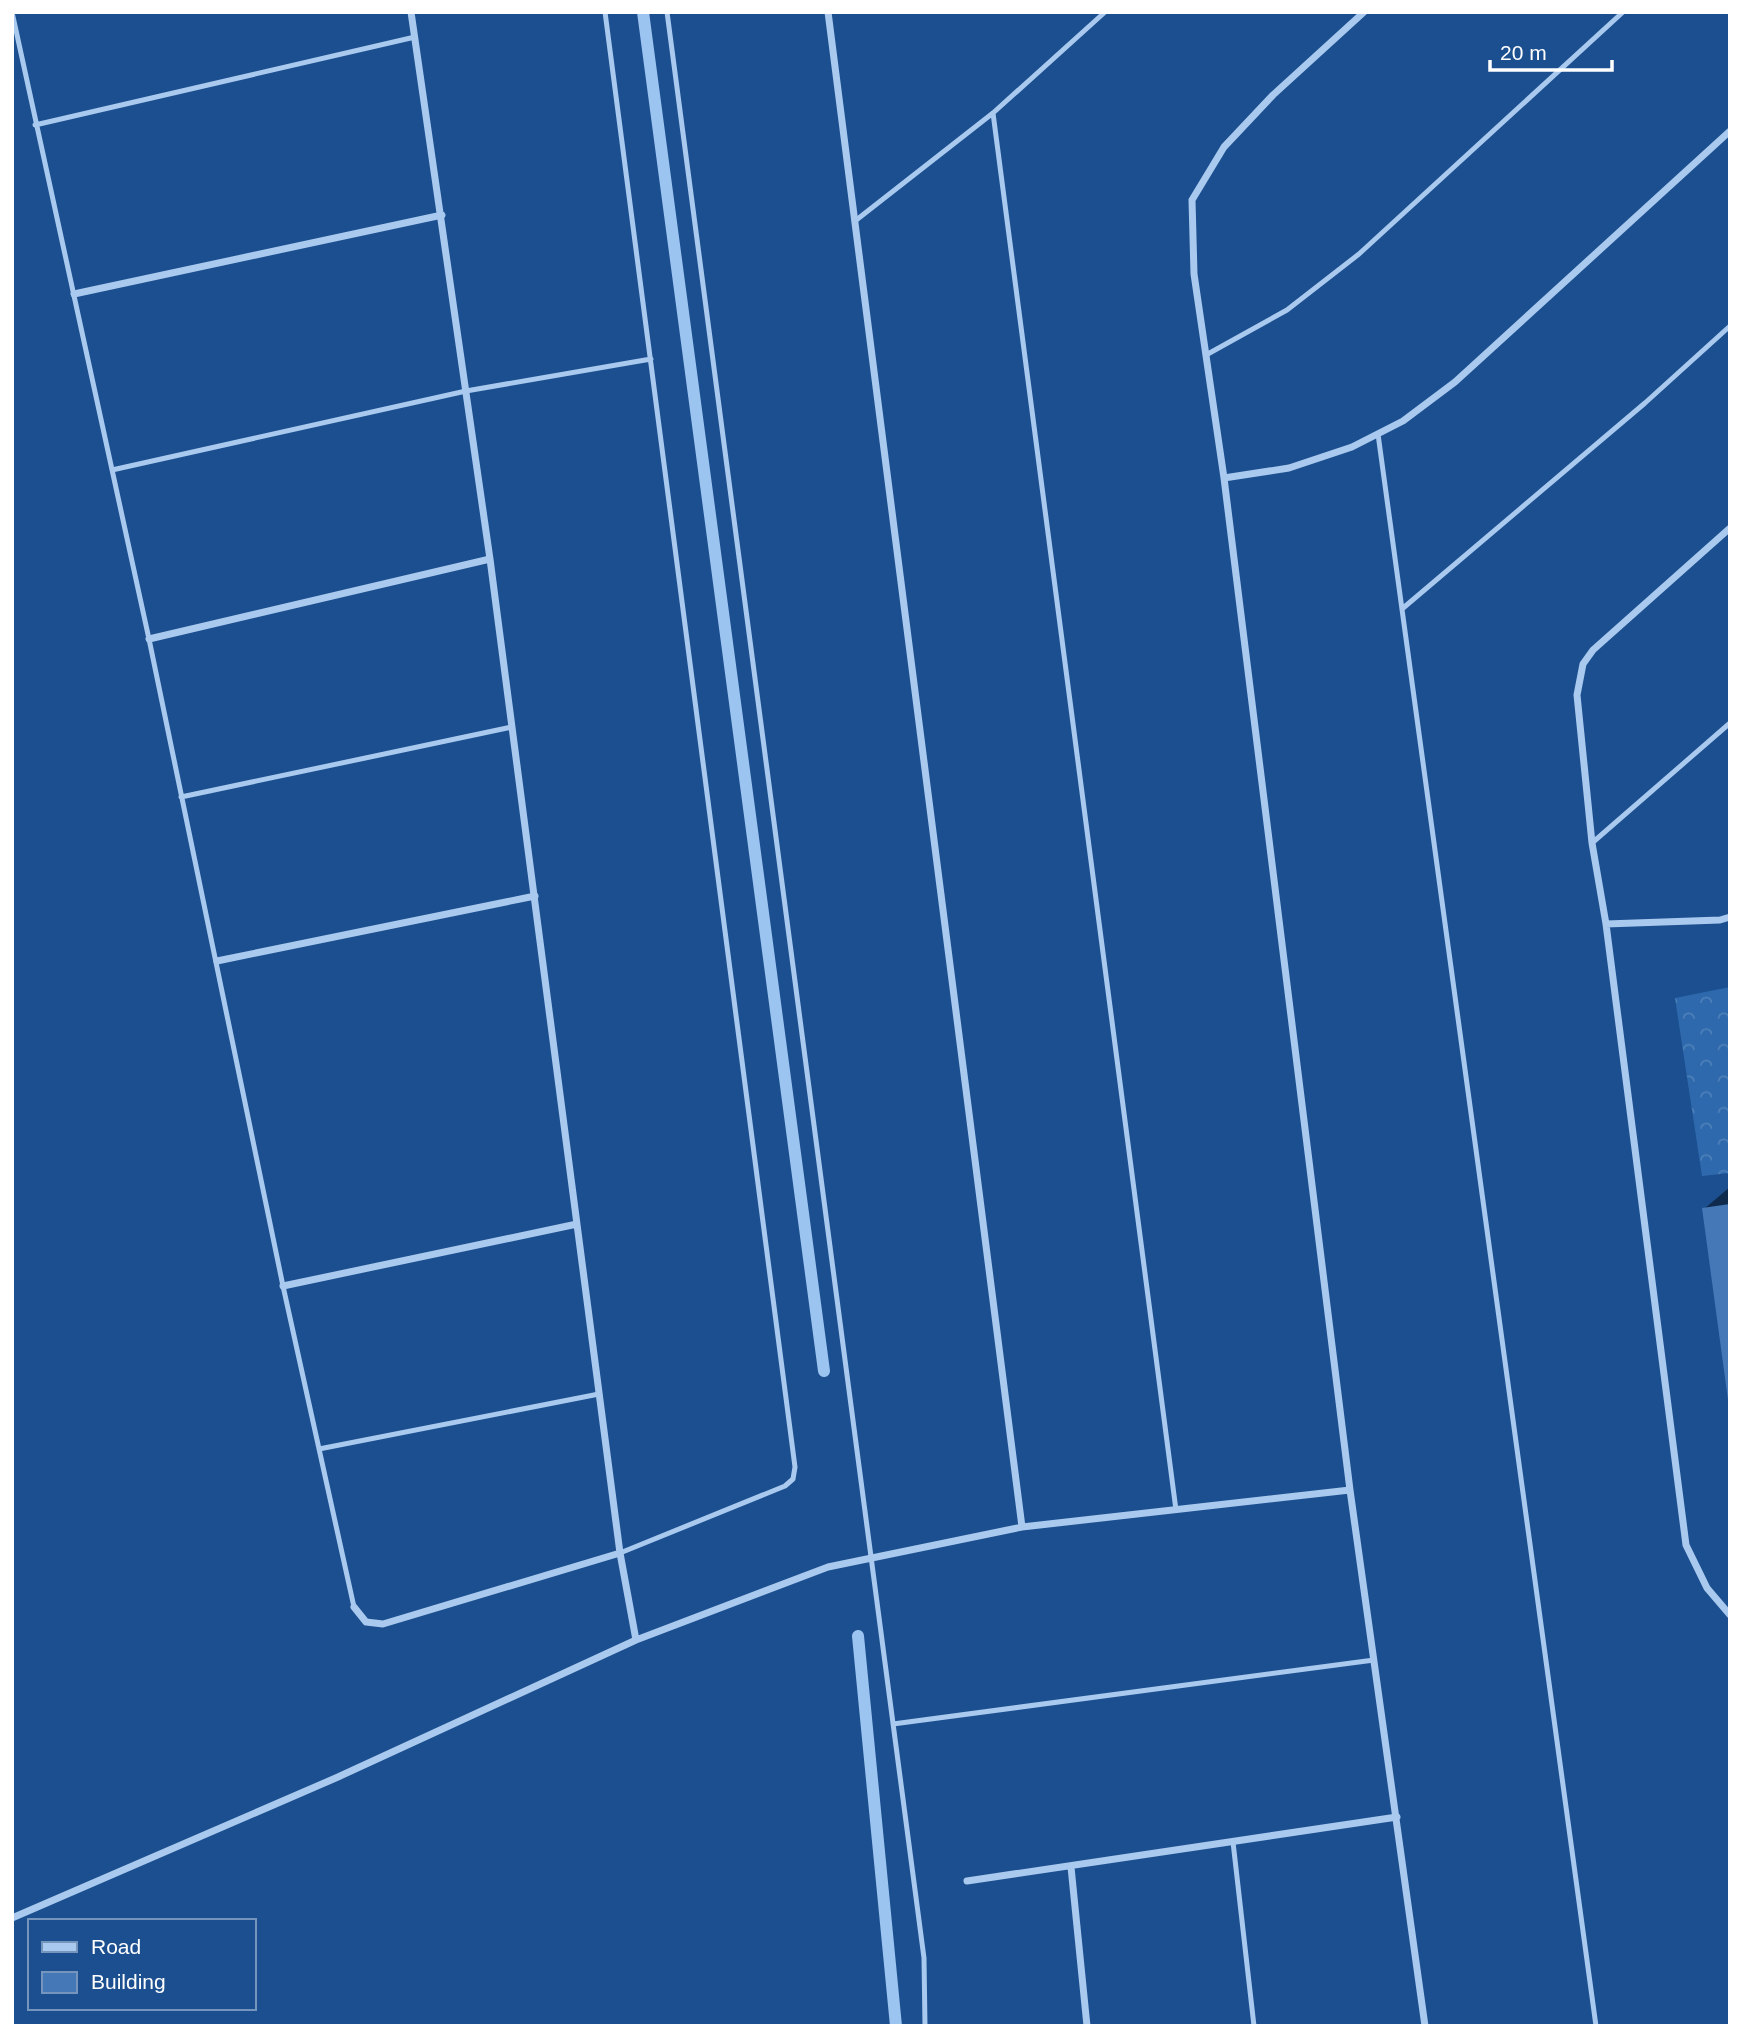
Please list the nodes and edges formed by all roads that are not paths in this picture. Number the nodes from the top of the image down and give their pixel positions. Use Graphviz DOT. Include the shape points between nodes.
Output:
graph roads {
  1 [pos="12,12"];
  2 [pos="411,12"];
  3 [pos="605,12"];
  4 [pos="667,12"];
  5 [pos="828,12"];
  6 [pos="1105,12"];
  7 [pos="1364,12"];
  8 [pos="1623,12"];
  9 [pos="415,37"];
  10 [pos="993,113"];
  11 [pos="35,125"];
  12 [pos="1730,131"];
  13 [pos="442,215"];
  14 [pos="855,221"];
  15 [pos="74,294"];
  16 [pos="1730,326"];
  17 [pos="1206,355"];
  18 [pos="651,359"];
  19 [pos="466,391"];
  20 [pos="1378,434"];
  21 [pos="112,470"];
  22 [pos="1224,478"];
  23 [pos="1730,528"];
  24 [pos="490,559"];
  25 [pos="1402,609"];
  26 [pos="149,639"];
  27 [pos="1730,723"];
  28 [pos="512,727"];
  29 [pos="181,797"];
  30 [pos="1592,843"];
  31 [pos="535,896"];
  32 [pos="1730,917"];
  33 [pos="1606,924"];
  34 [pos="217,961"];
  35 [pos="577,1224"];
  36 [pos="283,1286"];
  37 [pos="599,1394"];
  38 [pos="318,1448"];
  39 [pos="1350,1490"];
  40 [pos="1176,1510"];
  41 [pos="1022,1527"];
  42 [pos="620,1553"];
  43 [pos="871,1558"];
  44 [pos="354,1607"];
  45 [pos="1730,1615"];
  46 [pos="636,1640"];
  47 [pos="1374,1660"];
  48 [pos="893,1724"];
  49 [pos="1397,1817"];
  50 [pos="1233,1842"];
  51 [pos="1071,1867"];
  52 [pos="967,1881"];
  53 [pos="12,1918"];
  54 [pos="925,2026"];
  55 [pos="1087,2026"];
  56 [pos="1254,2026"];
  57 [pos="1425,2026"];
  58 [pos="1596,2026"];
  1 -- 11 [label="lane"];
  2 -- 9 [label="street"];
  3 -- 18 [label="lane"];
  4 -- 43 [label="lane"];
  5 -- 14 [label="street"];
  6 -- 10 [label="lane"];
  7 -- 17 [label="street" via="1224,147 1192,200 1194,274"];
  8 -- 17 [label="lane" via="1359,254 1287,310"];
  9 -- 11 [label="lane"];
  9 -- 13 [label="street"];
  10 -- 14 [label="lane"];
  10 -- 40 [label="lane"];
  11 -- 15 [label="lane"];
  12 -- 20 [label="street" via="1455,382"];
  13 -- 15 [label="street"];
  13 -- 19 [label="street"];
  14 -- 41 [label="street"];
  15 -- 21 [label="lane"];
  16 -- 25 [label="lane"];
  17 -- 22 [label="street"];
  18 -- 19 [label="lane"];
  18 -- 42 [label="lane" via="795,1467 793,1479 785,1486"];
  19 -- 21 [label="lane"];
  19 -- 24 [label="street"];
  20 -- 22 [label="street" via="1289,468"];
  20 -- 25 [label="lane"];
  21 -- 26 [label="lane"];
  22 -- 39 [label="street"];
  23 -- 30 [label="street" via="1583,664 1577,695"];
  24 -- 26 [label="street"];
  24 -- 28 [label="street"];
  25 -- 58 [label="lane"];
  26 -- 29 [label="lane"];
  27 -- 30 [label="lane"];
  28 -- 29 [label="lane"];
  28 -- 31 [label="street"];
  29 -- 34 [label="lane"];
  30 -- 33 [label="street"];
  31 -- 34 [label="street"];
  31 -- 35 [label="street"];
  32 -- 33 [label="street"];
  33 -- 45 [label="street" via="1686,1545 1707,1588"];
  34 -- 36 [label="lane"];
  35 -- 36 [label="street"];
  35 -- 37 [label="street"];
  36 -- 38 [label="lane"];
  37 -- 38 [label="lane"];
  37 -- 42 [label="street"];
  38 -- 44 [label="lane"];
  39 -- 40 [label="street"];
  39 -- 47 [label="street"];
  40 -- 41 [label="street"];
  41 -- 43 [label="street"];
  42 -- 44 [label="street" via="383,1624 366,1622"];
  42 -- 46 [label="street"];
  43 -- 46 [label="street" via="828,1567"];
  43 -- 48 [label="lane"];
  46 -- 53 [label="street" via="338,1777"];
  47 -- 48 [label="lane"];
  47 -- 49 [label="street"];
  48 -- 54 [label="lane" via="924,1958"];
  49 -- 50 [label="street"];
  49 -- 57 [label="street"];
  50 -- 51 [label="street"];
  50 -- 56 [label="lane"];
  51 -- 52 [label="street"];
  51 -- 55 [label="street"];
}
